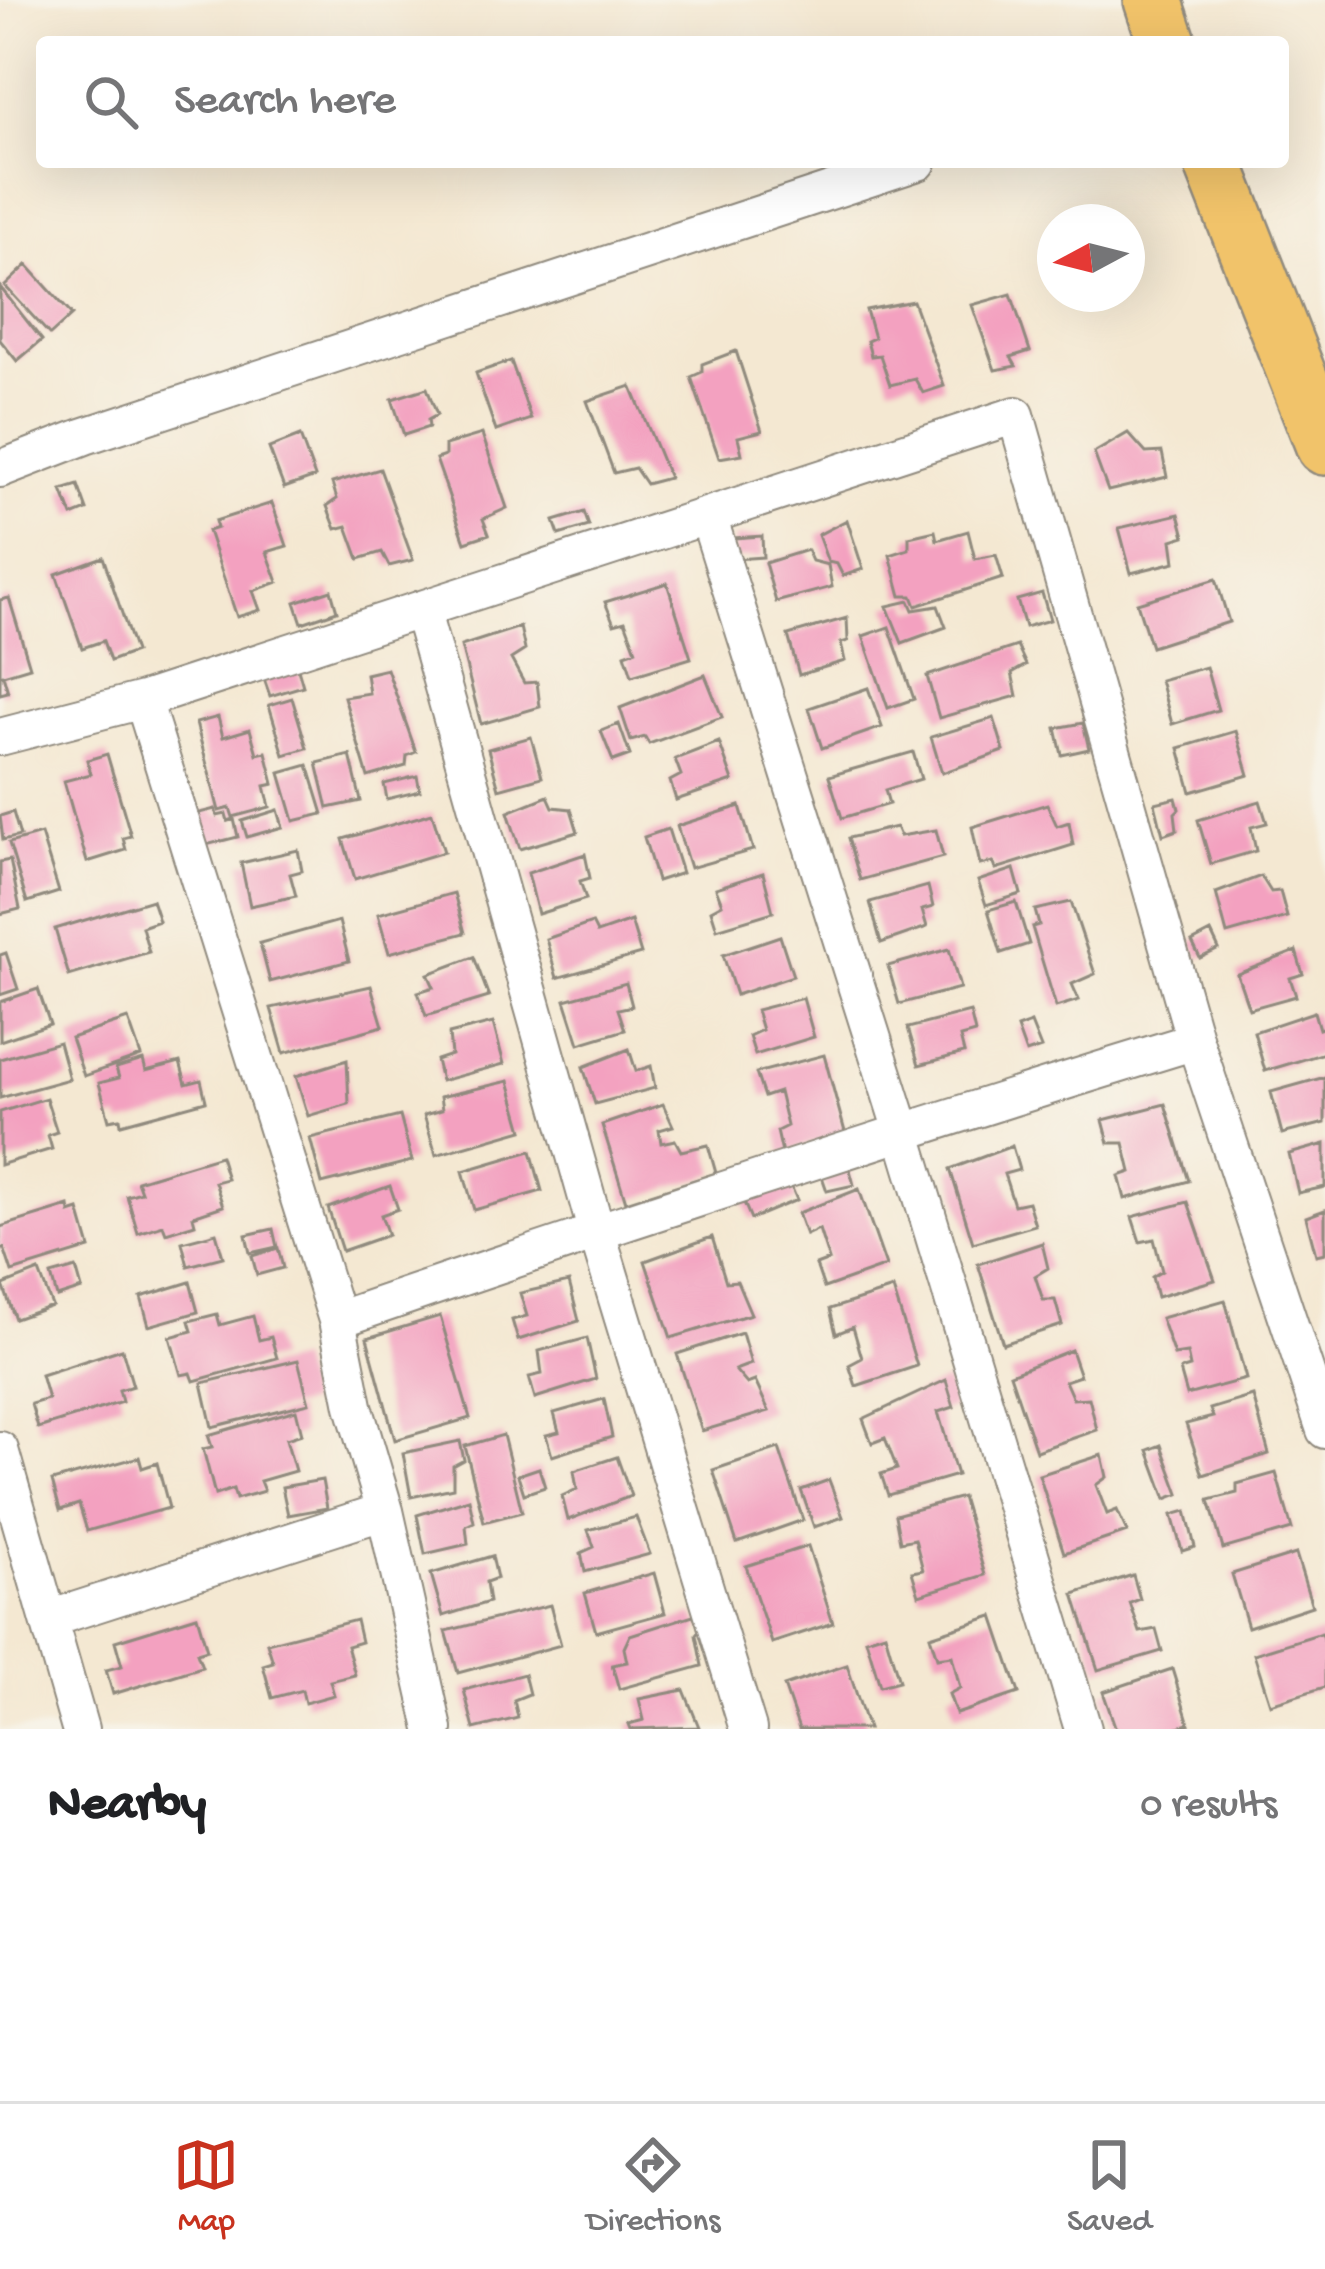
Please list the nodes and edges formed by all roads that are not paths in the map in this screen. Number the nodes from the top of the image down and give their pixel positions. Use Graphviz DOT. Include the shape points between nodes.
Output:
graph roads {
  1 [pos="1153,0"];
  2 [pos="1165,36"];
  3 [pos="900,168"];
  4 [pos="1215,168"];
  5 [pos="1325,446"];
  6 [pos="0,469"];
  7 [pos="708,516"];
  8 [pos="422,609"];
  9 [pos="142,700"];
  10 [pos="0,737"];
  11 [pos="1195,1041"];
  12 [pos="902,1131"];
  13 [pos="596,1230"];
  14 [pos="337,1320"];
  15 [pos="1325,1430"];
  16 [pos="0,1450"];
  17 [pos="385,1511"];
  18 [pos="49,1619"];
  19 [pos="80,1729"];
  20 [pos="434,1729"];
  21 [pos="748,1729"];
  22 [pos="1083,1729"];
  1 -- 2 [label="main road"];
  3 -- 6 [label="street"];
  4 -- 5 [label="main road"];
  7 -- 8 [label="street"];
  7 -- 11 [label="street" via="1016,415"];
  7 -- 12 [label="street"];
  8 -- 9 [label="street"];
  8 -- 13 [label="street"];
  9 -- 10 [label="street"];
  9 -- 14 [label="street"];
  11 -- 12 [label="street"];
  11 -- 15 [label="street"];
  12 -- 13 [label="street"];
  12 -- 22 [label="street"];
  13 -- 14 [label="street"];
  13 -- 21 [label="street"];
  14 -- 17 [label="street"];
  16 -- 18 [label="street"];
  17 -- 18 [label="street"];
  17 -- 20 [label="street"];
  18 -- 19 [label="street"];
}
